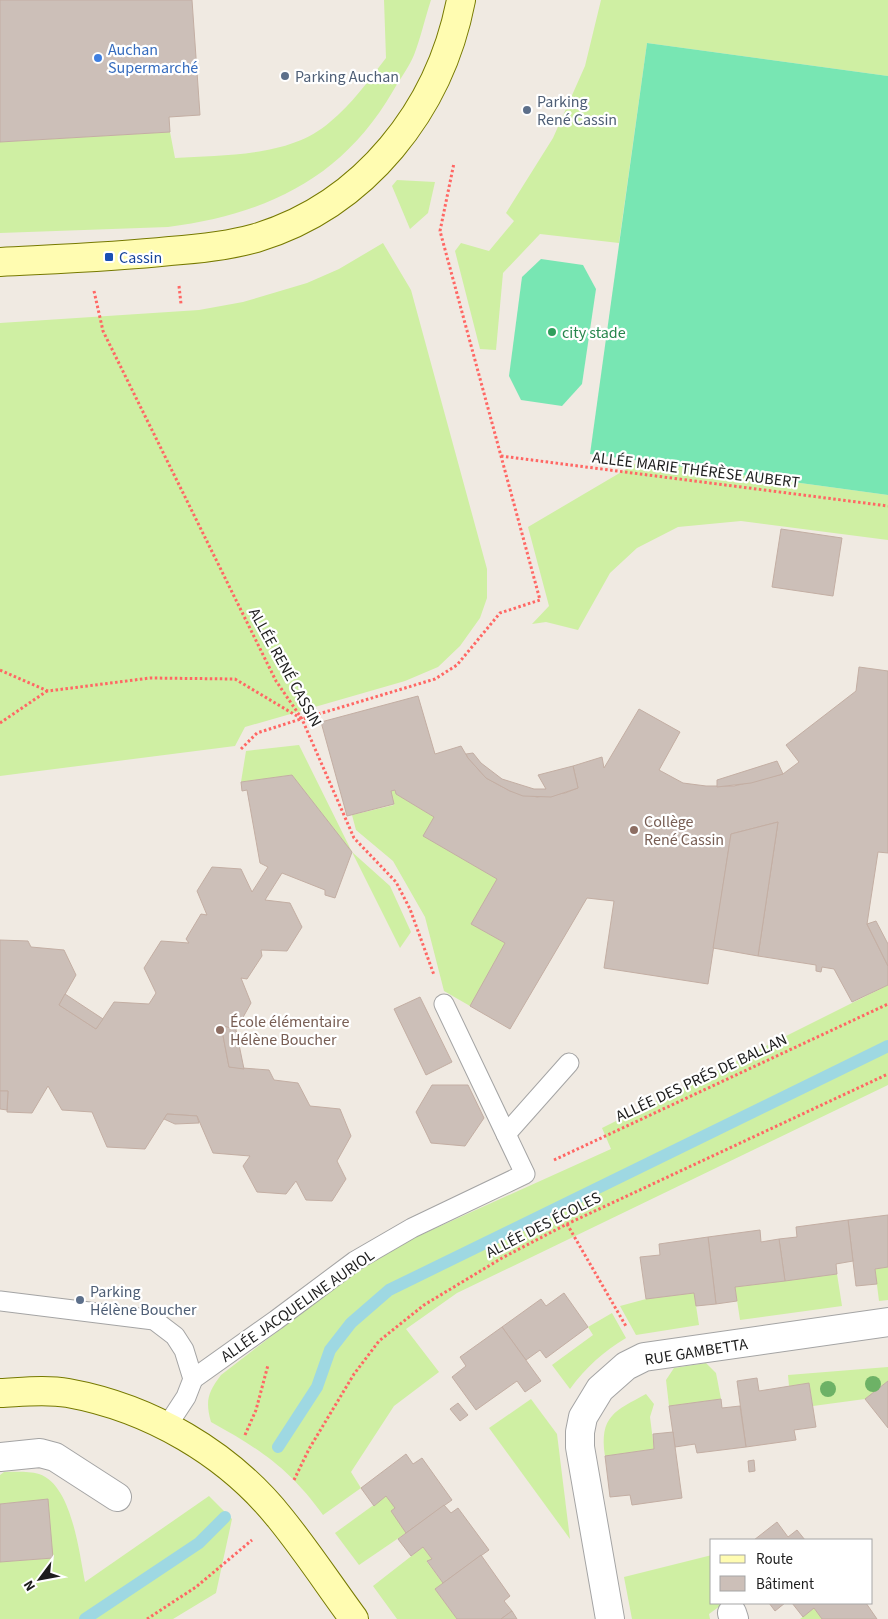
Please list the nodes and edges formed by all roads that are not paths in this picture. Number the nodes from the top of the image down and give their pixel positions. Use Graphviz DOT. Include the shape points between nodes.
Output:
graph roads {
  1 [pos="461,0"];
  2 [pos="0,262"];
  3 [pos="444,1004"];
  4 [pos="569,1063"];
  5 [pos="506,1134"];
  6 [pos="0,1301"];
  7 [pos="888,1322"];
  8 [pos="192,1379"];
  9 [pos="0,1393"];
  10 [pos="167,1426"];
  11 [pos="0,1457"];
  12 [pos="117,1497"];
  13 [pos="354,1619"];
  14 [pos="610,1619"];
  1 -- 2 [label="street" via="457,23 445,55 425,99 404,132 374,169 322,208 257,238 221,246 109,257"];
  3 -- 5 [label="lane"];
  4 -- 5 [label="lane"];
  5 -- 8 [label="lane, ALLÉE JACQUELINE AURIOL" via="525,1174 412,1228 355,1261"];
  6 -- 8 [label="lane" via="154,1320 175,1336 184,1350"];
  7 -- 14 [label="street, RUE GAMBETTA" via="644,1357 626,1366 600,1389 583,1417 580,1447"];
  8 -- 10 [label="lane" via="186,1397"];
  9 -- 10 [label="street" via="67,1393 136,1412"];
  10 -- 13 [label="street" via="206,1450 280,1517"];
  11 -- 12 [label="street" via="40,1453 54,1457"];
}
